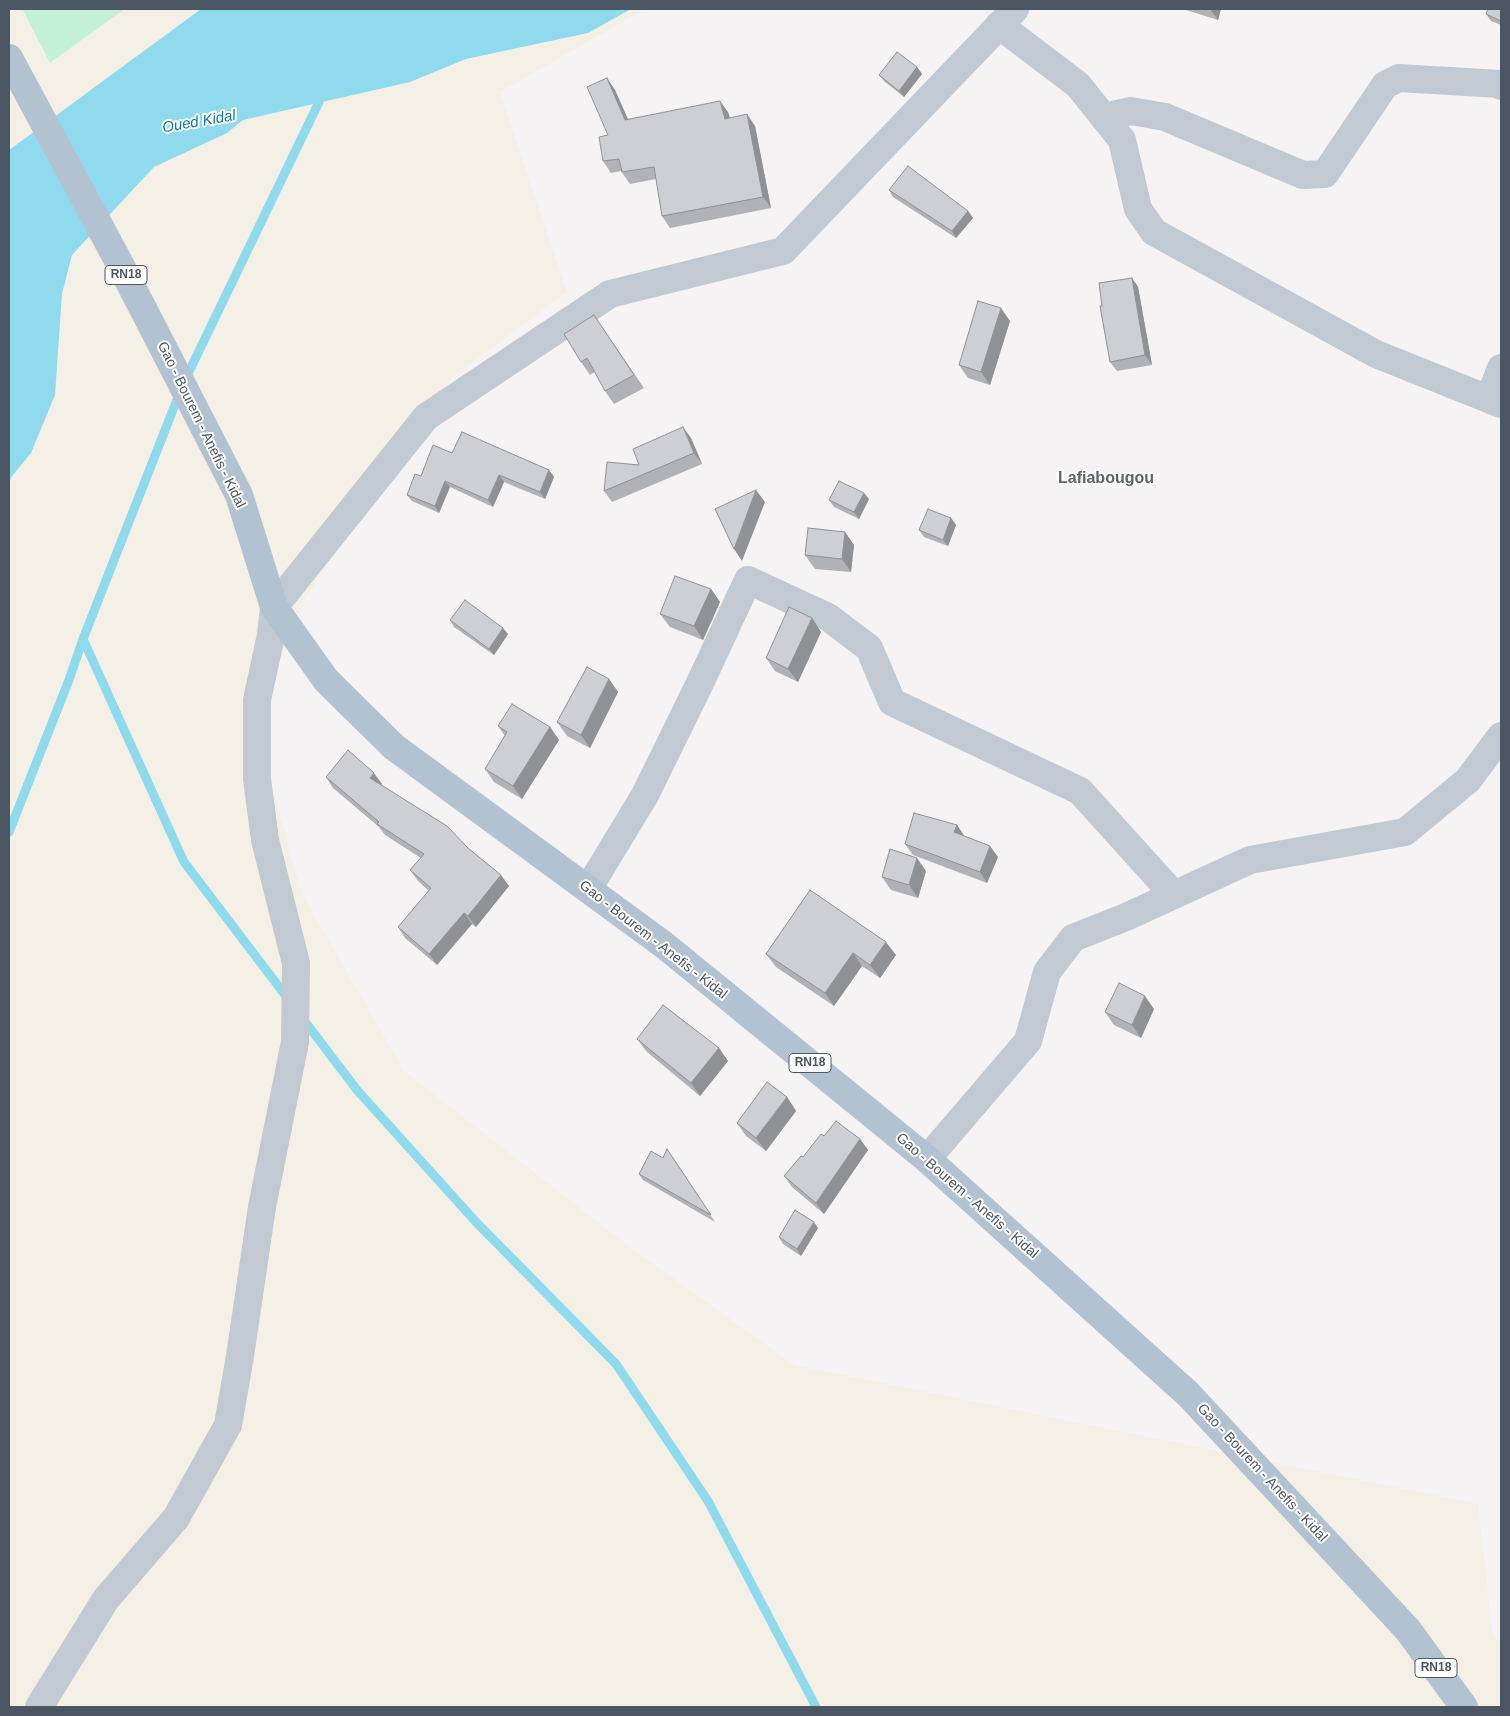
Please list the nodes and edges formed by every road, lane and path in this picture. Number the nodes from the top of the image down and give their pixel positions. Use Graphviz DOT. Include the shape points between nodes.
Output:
graph roads {
  1 [pos="1007,17"];
  2 [pos="9,58"];
  3 [pos="1501,86"];
  4 [pos="1104,117"];
  5 [pos="1501,368"];
  6 [pos="1495,402"];
  7 [pos="274,607"];
  8 [pos="1501,736"];
  9 [pos="588,889"];
  10 [pos="1174,895"];
  11 [pos="928,1159"];
  12 [pos="39,1707"];
  13 [pos="1464,1707"];
  1 -- 4 [label="street" via="1078,85"];
  1 -- 7 [label="street" via="784,251 610,294 426,417"];
  2 -- 7 [label="main road, Gao - Bourem - Anefis - Kidal / RN18" via="239,495"];
  3 -- 4 [label="street" via="1399,78 1385,85 1324,174 1303,174 1165,117 1131,111"];
  4 -- 6 [label="street" via="1122,140 1138,209 1154,232 1376,354"];
  5 -- 6 [label="street"];
  7 -- 9 [label="main road, Gao - Bourem - Anefis - Kidal / RN18" via="326,680 394,747"];
  7 -- 12 [label="street" via="257,700 257,779 265,840 296,963 295,1042 262,1207 228,1425 176,1518 106,1599"];
  8 -- 10 [label="street" via="1468,780 1405,832 1250,860"];
  9 -- 10 [label="street" via="645,794 748,580 828,617 869,648 892,702 1080,792"];
  9 -- 11 [label="main road, Gao - Bourem - Anefis - Kidal / RN18" via="664,945"];
  10 -- 11 [label="street" via="1074,938 1047,972 1028,1041"];
  11 -- 13 [label="main road, Gao - Bourem - Anefis - Kidal / RN18" via="1188,1394 1408,1630"];
}
